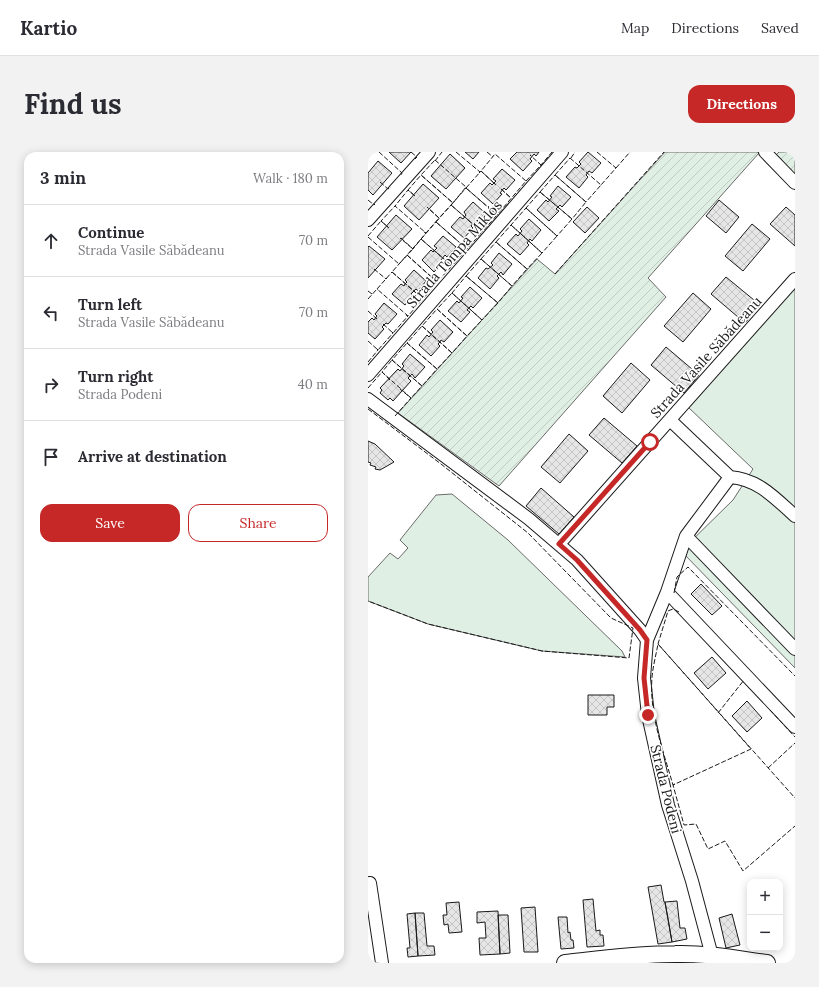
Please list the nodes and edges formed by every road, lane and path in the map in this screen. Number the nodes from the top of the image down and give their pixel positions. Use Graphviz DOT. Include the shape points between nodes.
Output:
graph roads {
  1 [pos="429,152"];
  2 [pos="562,152"];
  3 [pos="768,153"];
  4 [pos="795,183"];
  5 [pos="368,220"];
  6 [pos="795,279"];
  7 [pos="368,375"];
  8 [pos="368,399"];
  9 [pos="670,420"];
  10 [pos="730,477"];
  11 [pos="795,516"];
  12 [pos="686,536"];
  13 [pos="559,544"];
  14 [pos="667,592"];
  15 [pos="647,640"];
  16 [pos="795,649"];
  17 [pos="795,727"];
  18 [pos="370,883"];
  19 [pos="712,956"];
  20 [pos="382,963"];
  21 [pos="564,963"];
  22 [pos="768,963"];
  1 -- 5 [label="street"];
  2 -- 7 [label="street, Strada Tompa Miklós"];
  3 -- 4 [label="street"];
  6 -- 9 [label="street, Strada Vasile Săbădeanu"];
  8 -- 13 [label="street"];
  9 -- 10 [label="street"];
  9 -- 13 [label="street, Strada Vasile Săbădeanu"];
  10 -- 11 [label="street" via="741,478 766,490"];
  10 -- 12 [label="street, Strada Podeni"];
  12 -- 14 [label="street, Strada Podeni"];
  12 -- 16 [label="street"];
  13 -- 15 [label="street" via="577,560"];
  14 -- 15 [label="street, Strada Podeni"];
  14 -- 17 [label="street"];
  15 -- 19 [label="street, Strada Podeni" via="644,678 648,715 668,805"];
  18 -- 20 [label="street"];
  19 -- 21 [label="main road" via="676,954"];
  19 -- 22 [label="main road"];
}
